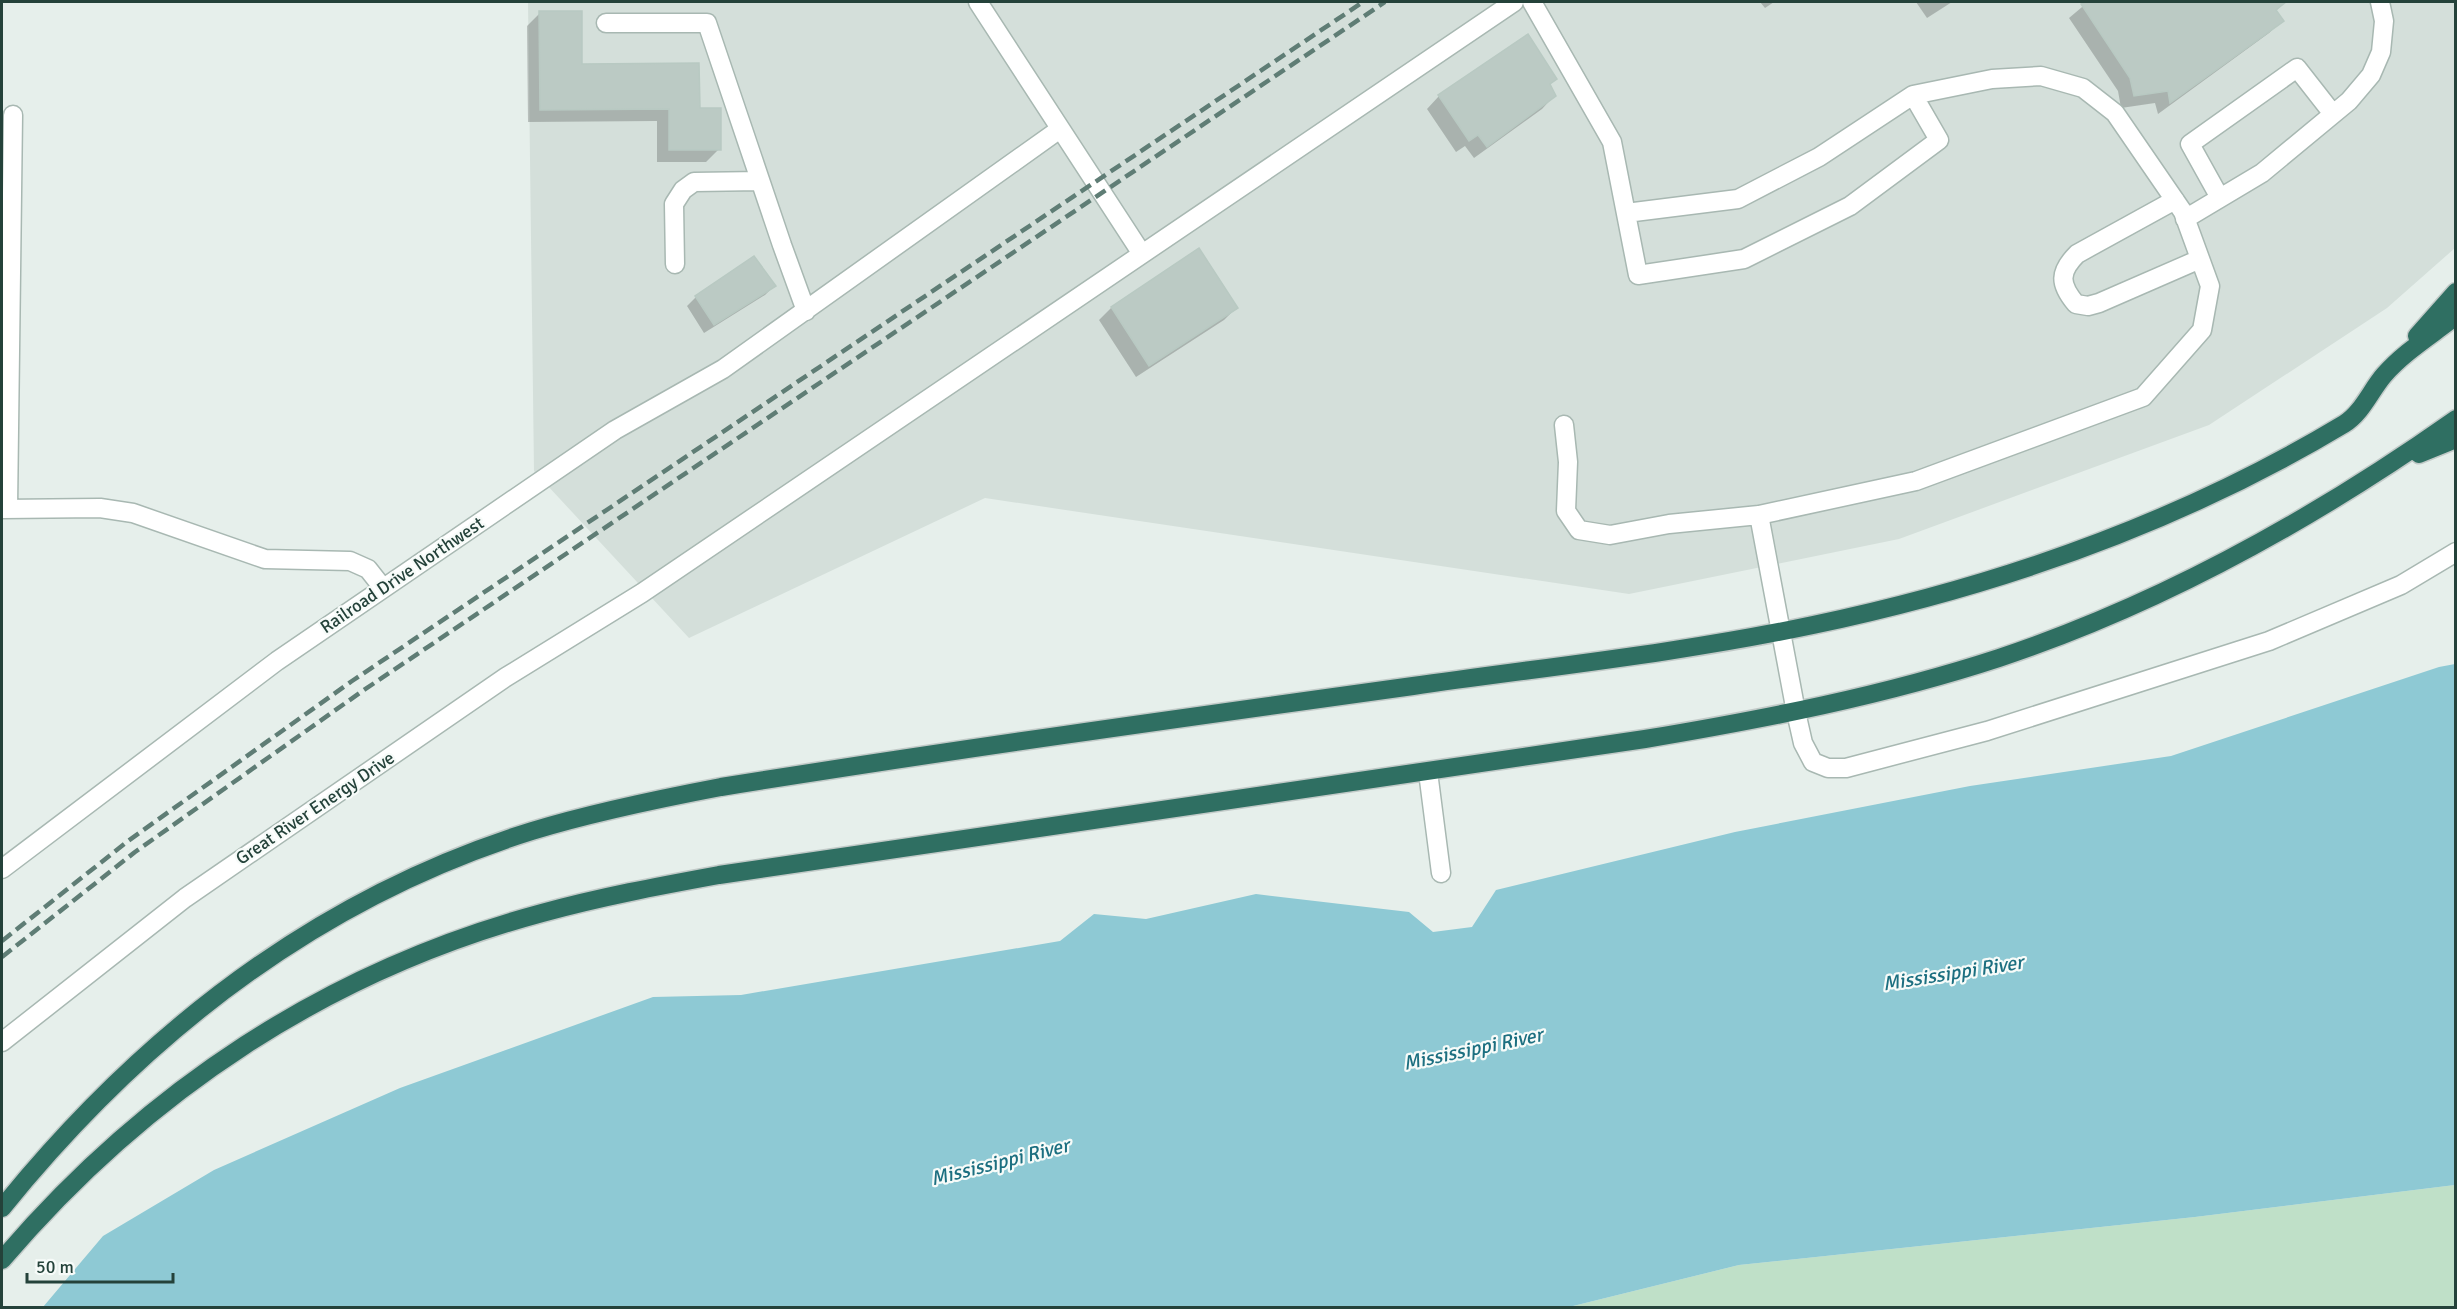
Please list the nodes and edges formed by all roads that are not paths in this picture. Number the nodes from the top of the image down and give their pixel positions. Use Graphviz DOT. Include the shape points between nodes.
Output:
graph roads {
  1 [pos="978,2"];
  2 [pos="1514,2"];
  3 [pos="1532,2"];
  4 [pos="2380,2"];
  5 [pos="606,22"];
  6 [pos="1913,95"];
  7 [pos="2333,114"];
  8 [pos="13,115"];
  9 [pos="1060,129"];
  10 [pos="760,181"];
  11 [pos="2220,198"];
  12 [pos="2175,200"];
  13 [pos="1626,213"];
  14 [pos="2185,219"];
  15 [pos="1142,254"];
  16 [pos="2200,259"];
  17 [pos="675,264"];
  18 [pos="2456,292"];
  19 [pos="812,307"];
  20 [pos="2456,316"];
  21 [pos="2386,372"];
  22 [pos="2456,418"];
  23 [pos="1564,425"];
  24 [pos="2456,439"];
  25 [pos="2387,467"];
  26 [pos="5,508"];
  27 [pos="1759,515"];
  28 [pos="2456,552"];
  29 [pos="383,588"];
  30 [pos="1779,632"];
  31 [pos="1796,712"];
  32 [pos="1428,772"];
  33 [pos="2,869"];
  34 [pos="1441,873"];
  35 [pos="2,1042"];
  36 [pos="2,1208"];
  37 [pos="2,1260"];
  1 -- 9 [label="street"];
  2 -- 15 [label="street, Great River Energy Drive"];
  3 -- 13 [label="street" via="1612,142"];
  4 -- 7 [label="street" via="2384,21 2381,52 2371,75"];
  5 -- 10 [label="street" via="706,23"];
  6 -- 12 [label="street" via="1992,79 2041,76 2083,88 2115,113"];
  6 -- 13 [label="street" via="1819,157 1738,199"];
  6 -- 13 [label="street" via="1939,140 1850,206 1744,259 1638,275"];
  7 -- 11 [label="street" via="2262,173"];
  7 -- 11 [label="street" via="2297,68 2190,144"];
  8 -- 26 [label="street"];
  9 -- 15 [label="street"];
  9 -- 19 [label="street, Railroad Drive Northwest"];
  10 -- 17 [label="street" via="694,182 683,190 674,204"];
  10 -- 19 [label="street"];
  11 -- 14 [label="street"];
  12 -- 14 [label="street"];
  12 -- 16 [label="street" via="2078,254 2066,265 2062,279 2066,292 2076,304 2088,306"];
  14 -- 16 [label="street"];
  15 -- 35 [label="street, Great River Energy Drive" via="642,593 506,677 184,898"];
  16 -- 27 [label="street" via="2210,286 2202,330 2143,397 1916,481"];
  18 -- 21 [label="highway"];
  19 -- 29 [label="street, Railroad Drive Northwest" via="723,369 615,430"];
  20 -- 21 [label="highway"];
  21 -- 30 [label="highway" via="2350,420 2270,465 2136,528 1979,584"];
  22 -- 25 [label="highway"];
  23 -- 27 [label="street" via="1569,462 1566,511 1579,530 1610,536 1669,524"];
  24 -- 25 [label="highway"];
  25 -- 31 [label="highway" via="2243,553 2121,611 1951,673"];
  26 -- 29 [label="street" via="100,508 133,513 266,559 350,561 368,569"];
  27 -- 30 [label="street"];
  28 -- 31 [label="street" via="2402,585 2269,641 1987,731 1846,768 1828,768 1813,762 1803,743"];
  29 -- 33 [label="street, Railroad Drive Northwest" via="267,668"];
  30 -- 31 [label="street"];
  30 -- 36 [label="highway" via="797,775 652,800 531,831 480,849 369,899 276,952 159,1041 88,1108"];
  31 -- 32 [label="highway"];
  32 -- 34 [label="street"];
  32 -- 37 [label="highway" via="719,875 589,901 500,926 378,972 262,1034 205,1071 141,1119 103,1154 35,1220"];
}
